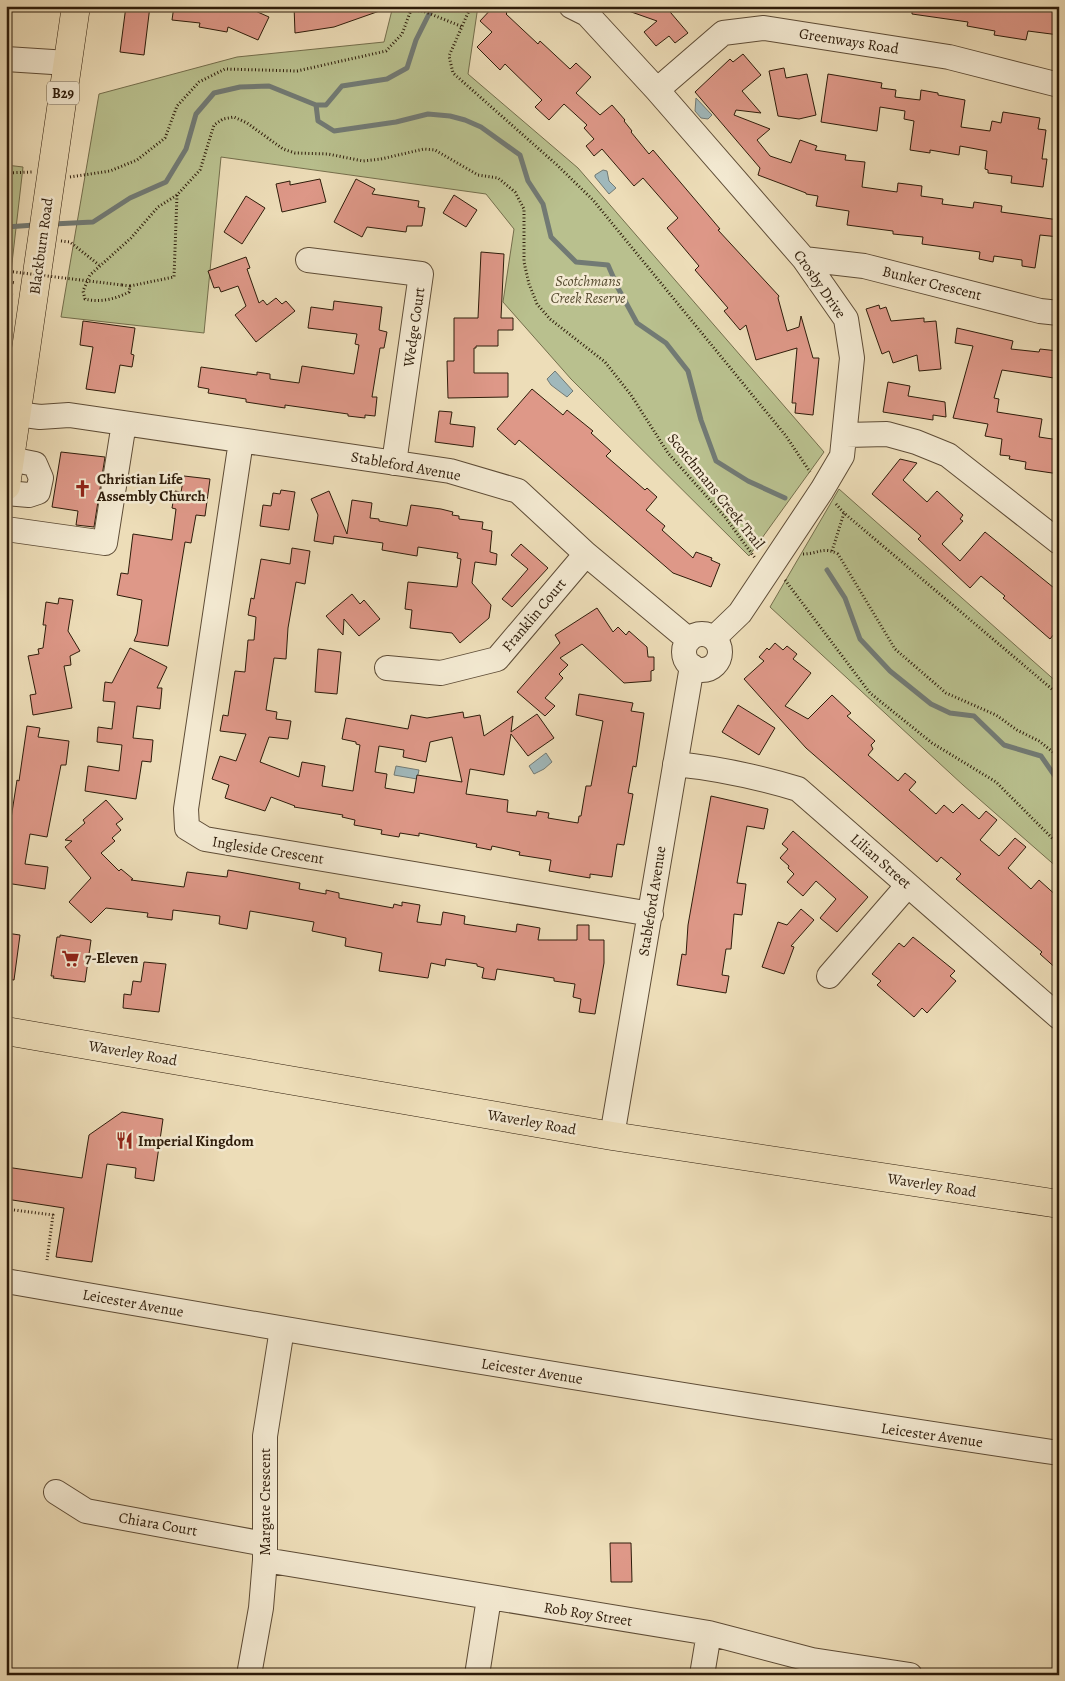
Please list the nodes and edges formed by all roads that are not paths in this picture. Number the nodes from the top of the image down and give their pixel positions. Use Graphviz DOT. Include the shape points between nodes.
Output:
graph roads {
  1 [pos="76,6"];
  2 [pos="571,6"];
  3 [pos="6,60"];
  4 [pos="68,64"];
  5 [pos="1059,85"];
  6 [pos="657,90"];
  7 [pos="804,259"];
  8 [pos="308,260"];
  9 [pos="1059,313"];
  10 [pos="18,406"];
  11 [pos="124,423"];
  12 [pos="846,435"];
  13 [pos="241,441"];
  14 [pos="10,459"];
  15 [pos="394,463"];
  16 [pos="6,486"];
  17 [pos="6,493"];
  18 [pos="6,529"];
  19 [pos="1059,542"];
  20 [pos="586,554"];
  21 [pos="714,638"];
  22 [pos="689,640"];
  23 [pos="692,666"];
  24 [pos="387,668"];
  25 [pos="675,764"];
  26 [pos="908,885"];
  27 [pos="651,914"];
  28 [pos="829,976"];
  29 [pos="1059,1017"];
  30 [pos="6,1032"];
  31 [pos="612,1136"];
  32 [pos="1059,1204"];
  33 [pos="6,1281"];
  34 [pos="282,1330"];
  35 [pos="1059,1453"];
  36 [pos="56,1492"];
  37 [pos="265,1552"];
  38 [pos="489,1598"];
  39 [pos="709,1633"];
  40 [pos="249,1675"];
  41 [pos="477,1675"];
  42 [pos="702,1675"];
  43 [pos="910,1675"];
  1 -- 4 [label="main road, Blackburn Road / B29"];
  2 -- 6 [label="street, Crosby Drive" via="587,14"];
  3 -- 4 [label="street"];
  4 -- 10 [label="main road, Blackburn Road / B29"];
  5 -- 6 [label="street, Greenways Road" via="949,57 764,28 723,33"];
  6 -- 7 [label="street, Crosby Drive"];
  7 -- 9 [label="street, Bunker Crescent" via="864,266"];
  7 -- 12 [label="street, Crosby Drive" via="846,320 852,358"];
  8 -- 15 [label="street, Wedge Court" via="421,274"];
  10 -- 11 [label="street, Stableford Avenue" via="42,401 69,415"];
  10 -- 14 [label="main road, Blackburn Road / B29"];
  11 -- 13 [label="street, Stableford Avenue"];
  11 -- 18 [label="street" via="105,543"];
  12 -- 19 [label="street" via="887,434 948,455"];
  12 -- 21 [label="street, Crosby Drive" via="842,456 781,574"];
  13 -- 15 [label="street, Stableford Avenue"];
  13 -- 27 [label="street, Ingleside Crescent" via="186,808 187,828 205,839"];
  14 -- 16 [label="main road, Blackburn Road / B29"];
  14 -- 17 [label="street" via="35,464 41,478 38,492 30,495"];
  15 -- 20 [label="street, Stableford Avenue" via="450,472 518,491"];
  20 -- 22 [label="street, Stableford Avenue"];
  20 -- 24 [label="street, Franklin Court" via="498,659 441,673"];
  21 -- 22 [label="street" via="700,634"];
  21 -- 23 [label="street" via="720,649 715,664 704,670"];
  22 -- 23 [label="street" via="685,656"];
  23 -- 25 [label="street, Stableford Avenue"];
  25 -- 26 [label="street, Lilian Street" via="708,768 798,789"];
  25 -- 27 [label="street, Stableford Avenue"];
  26 -- 28 [label="street"];
  26 -- 29 [label="street, Lilian Street"];
  27 -- 31 [label="street, Stableford Avenue"];
  30 -- 31 [label="main road, Waverley Road"];
  31 -- 32 [label="main road, Waverley Road"];
  33 -- 34 [label="street, Leicester Avenue"];
  34 -- 35 [label="street, Leicester Avenue"];
  34 -- 37 [label="street, Margate Crescent" via="265,1436"];
  36 -- 37 [label="street, Chiara Court" via="86,1512"];
  37 -- 38 [label="street, Rob Roy Street"];
  37 -- 40 [label="street, Margate Crescent" via="261,1608"];
  38 -- 39 [label="street, Rob Roy Street"];
  38 -- 41 [label="street"];
  39 -- 42 [label="street"];
  39 -- 43 [label="street, Rob Roy Street" via="812,1660"];
}
